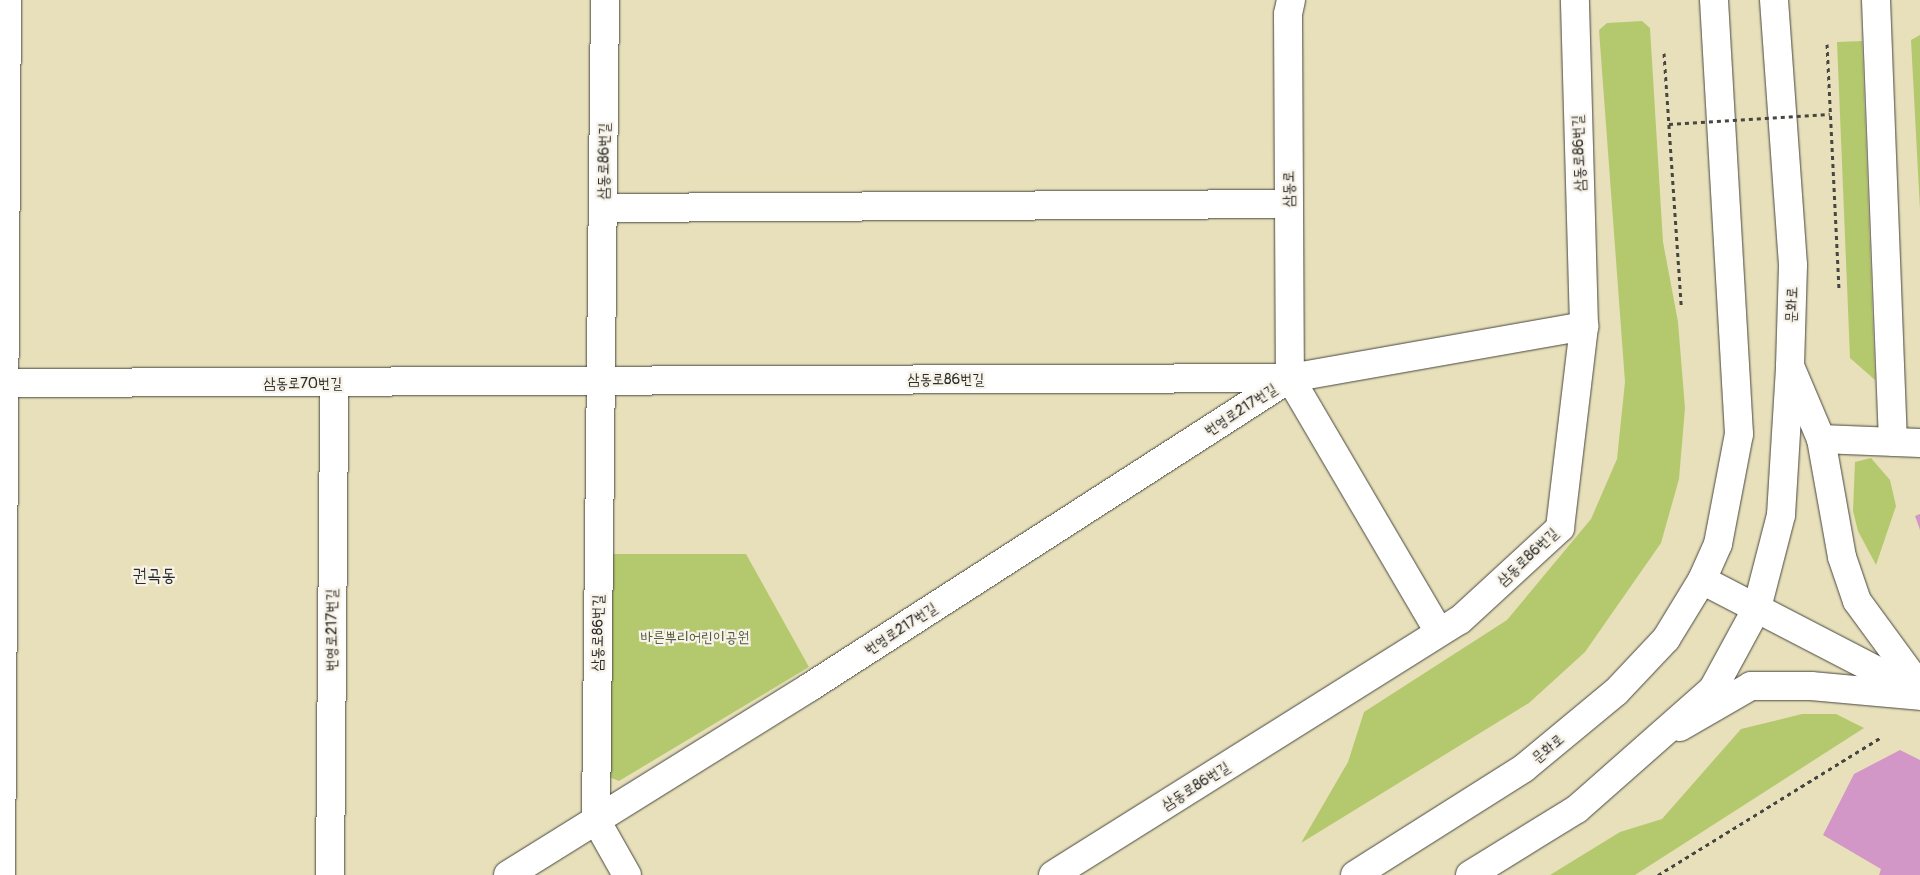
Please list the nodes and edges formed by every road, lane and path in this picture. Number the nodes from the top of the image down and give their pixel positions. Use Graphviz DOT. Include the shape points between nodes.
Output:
graph roads {
  1 [pos="7,0"];
  2 [pos="605,0"];
  3 [pos="1292,0"];
  4 [pos="1575,0"];
  5 [pos="1714,0"];
  6 [pos="1774,0"];
  7 [pos="1876,0"];
  8 [pos="1827,44"];
  9 [pos="1664,53"];
  10 [pos="1830,114"];
  11 [pos="1669,124"];
  12 [pos="1289,204"];
  13 [pos="603,208"];
  14 [pos="2,289"];
  15 [pos="1839,291"];
  16 [pos="1682,305"];
  17 [pos="1584,326"];
  18 [pos="1790,366"];
  19 [pos="1290,378"];
  20 [pos="4,383"];
  21 [pos="601,383"];
  22 [pos="334,384"];
  23 [pos="1821,439"];
  24 [pos="1893,442"];
  25 [pos="1920,443"];
  26 [pos="1702,580"];
  27 [pos="1757,608"];
  28 [pos="1439,632"];
  29 [pos="1920,687"];
  30 [pos="1920,695"];
  31 [pos="1880,738"];
  32 [pos="1648,746"];
  33 [pos="1,764"];
  34 [pos="596,820"];
  35 [pos="1,875"];
  36 [pos="330,875"];
  37 [pos="508,875"];
  38 [pos="627,875"];
  39 [pos="1053,875"];
  40 [pos="1355,875"];
  41 [pos="1470,875"];
  42 [pos="1658,875"];
  1 -- 14 [label="street"];
  2 -- 13 [label="street, 삼동로86번길"];
  3 -- 12 [label="street, 삼동로" via="1288,14"];
  4 -- 17 [label="street, 삼동로86번길"];
  5 -- 26 [label="street, 문화로" via="1739,434 1718,544"];
  6 -- 18 [label="street, 문화로" via="1793,265"];
  7 -- 24 [label="street"];
  8 -- 10 [label="path"];
  9 -- 11 [label="path"];
  10 -- 11 [label="path, bridge"];
  10 -- 15 [label="path"];
  11 -- 16 [label="path"];
  12 -- 13 [label="street"];
  12 -- 19 [label="street, 삼동로"];
  13 -- 21 [label="street, 삼동로86번길"];
  14 -- 20 [label="street"];
  17 -- 19 [label="street"];
  17 -- 28 [label="street, 삼동로86번길" via="1560,528 1460,620"];
  18 -- 23 [label="street"];
  18 -- 27 [label="street, 문화로" via="1780,515"];
  19 -- 21 [label="street, 삼동로86번길"];
  19 -- 28 [label="street"];
  19 -- 34 [label="street, 번영로217번길" via="810,687"];
  20 -- 22 [label="street, 삼동로70번길"];
  20 -- 33 [label="street"];
  21 -- 22 [label="street, 삼동로70번길"];
  21 -- 34 [label="street, 삼동로86번길"];
  22 -- 36 [label="street, 번영로217번길"];
  23 -- 24 [label="street"];
  23 -- 29 [label="street" via="1842,557 1857,601"];
  24 -- 25 [label="street"];
  26 -- 27 [label="street"];
  26 -- 40 [label="street, 문화로" via="1666,639 1616,692 1524,768"];
  27 -- 30 [label="street"];
  27 -- 32 [label="street, 문화로" via="1713,689"];
  28 -- 39 [label="street, 삼동로86번길"];
  30 -- 32 [label="street" via="1811,686 1751,686"];
  31 -- 42 [label="path"];
  32 -- 41 [label="street, 문화로" via="1577,809"];
  33 -- 35 [label="street"];
  34 -- 37 [label="street, 번영로217번길"];
  34 -- 38 [label="street"];
}
